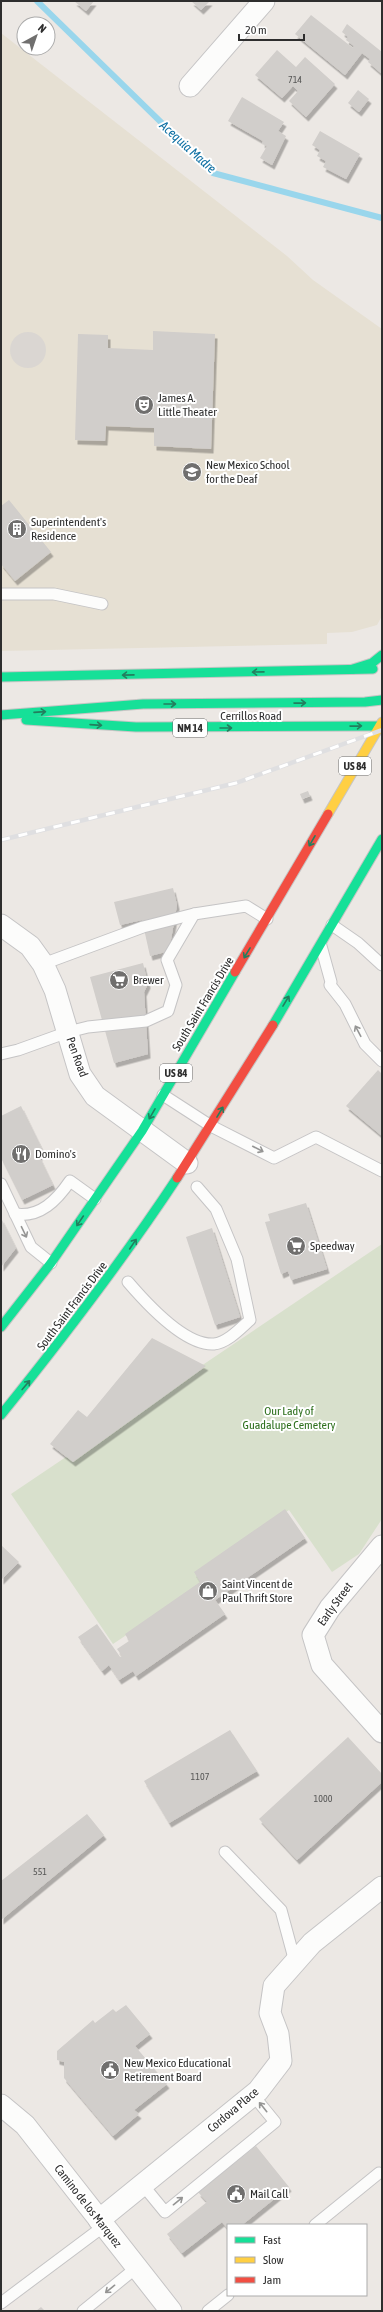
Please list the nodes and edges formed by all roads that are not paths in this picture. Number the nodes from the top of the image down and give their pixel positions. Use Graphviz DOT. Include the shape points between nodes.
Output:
graph roads {
  1 [pos="264,1"];
  2 [pos="190,86"];
  3 [pos="1,594"];
  4 [pos="102,604"];
  5 [pos="382,655"];
  6 [pos="382,668"];
  7 [pos="353,669"];
  8 [pos="1,677"];
  9 [pos="382,700"];
  10 [pos="1,715"];
  11 [pos="1,718"];
  12 [pos="381,725"];
  13 [pos="368,767"];
  14 [pos="332,807"];
  15 [pos="382,839"];
  16 [pos="382,858"];
  17 [pos="194,914"];
  18 [pos="267,919"];
  19 [pos="332,925"];
  20 [pos="7,934"];
  21 [pos="320,945"];
  22 [pos="43,964"];
  23 [pos="382,965"];
  24 [pos="68,1032"];
  25 [pos="1,1054"];
  26 [pos="382,1061"];
  27 [pos="163,1096"];
  28 [pos="211,1126"];
  29 [pos="142,1130"];
  30 [pos="187,1163"];
  31 [pos="382,1171"];
  32 [pos="1,1184"];
  33 [pos="197,1187"];
  34 [pos="95,1199"];
  35 [pos="15,1214"];
  36 [pos="51,1263"];
  37 [pos="128,1282"];
  38 [pos="21,1301"];
  39 [pos="1,1309"];
  40 [pos="1,1327"];
  41 [pos="1,1415"];
  42 [pos="382,1546"];
  43 [pos="382,1732"];
  44 [pos="225,1852"];
  45 [pos="382,1887"];
  46 [pos="295,1962"];
  47 [pos="253,2095"];
  48 [pos="1,2105"];
  49 [pos="379,2173"];
  50 [pos="142,2184"];
  51 [pos="101,2223"];
  52 [pos="316,2224"];
  53 [pos="136,2268"];
  54 [pos="227,2296"];
  55 [pos="1,2303"];
  56 [pos="83,2311"];
  57 [pos="171,2311"];
  58 [pos="208,2311"];
  1 -- 2 [label="street"];
  3 -- 4 [label="lane" via="54,594"];
  5 -- 7 [label="main road"];
  6 -- 7 [label="main road"];
  7 -- 8 [label="main road, one-way"];
  10 -- 9 [label="main road, one-way" via="143,704"];
  11 -- 12 [label="main road, Cerrillos Road / NM 14, one-way" via="136,727 268,728"];
  12 -- 14 [label="main road, South Saint Francis Drive / US 84"];
  13 -- 14 [label="main road"];
  14 -- 18 [label="main road, South Saint Francis Drive / US 84, one-way"];
  15 -- 19 [label="main road, South Saint Francis Drive"];
  16 -- 19 [label="main road"];
  17 -- 18 [label="lane" via="246,906"];
  17 -- 22 [label="lane" via="143,927"];
  17 -- 24 [label="lane" via="167,960 176,985 168,1011 146,1021 88,1027"];
  18 -- 27 [label="main road, South Saint Francis Drive / US 84, one-way"];
  19 -- 21 [label="main road, South Saint Francis Drive"];
  19 -- 23 [label="lane" via="358,943"];
  20 -- 22 [label="street, Pen Road" via="30,946"];
  26 -- 21 [label="lane, one-way" via="365,1044 345,1004 330,984"];
  28 -- 21 [label="main road, South Saint Francis Drive, one-way"];
  22 -- 24 [label="street, Pen Road" via="55,990"];
  24 -- 25 [label="lane"];
  24 -- 29 [label="street, Pen Road" via="80,1074 95,1096"];
  27 -- 28 [label="lane"];
  27 -- 29 [label="main road, South Saint Francis Drive / US 84, one-way"];
  28 -- 30 [label="main road, South Saint Francis Drive"];
  28 -- 31 [label="lane, one-way" via="274,1158 316,1137"];
  29 -- 30 [label="street, Pen Road"];
  29 -- 34 [label="main road, South Saint Francis Drive / US 84"];
  41 -- 30 [label="main road, South Saint Francis Drive, one-way" via="111,1276"];
  32 -- 35 [label="lane"];
  33 -- 37 [label="lane" via="216,1209 237,1259 250,1320 231,1336 215,1344 192,1339 152,1311"];
  34 -- 35 [label="lane" via="70,1181 59,1197 42,1209 25,1215"];
  34 -- 36 [label="main road, South Saint Francis Drive / US 84, one-way"];
  35 -- 36 [label="lane, one-way" via="31,1247"];
  36 -- 38 [label="main road, South Saint Francis Drive / US 84"];
  38 -- 39 [label="lane"];
  38 -- 40 [label="main road, South Saint Francis Drive / US 84"];
  42 -- 43 [label="street, Early Street" via="330,1608 313,1635 322,1664"];
  44 -- 46 [label="lane" via="281,1910"];
  45 -- 46 [label="street, Cordova Place" via="312,1943"];
  46 -- 47 [label="street, Cordova Place" via="274,1986 270,2013 278,2034 281,2061"];
  47 -- 50 [label="street, Cordova Place"];
  50 -- 47 [label="lane, one-way" via="165,2212 275,2122"];
  48 -- 51 [label="street, Camino de los Marquez" via="25,2125"];
  49 -- 52 [label="lane"];
  50 -- 51 [label="street, Cordova Place"];
  51 -- 53 [label="street, Camino de los Marquez"];
  51 -- 55 [label="lane"];
  53 -- 56 [label="lane, one-way"];
  53 -- 57 [label="street, Camino de los Marquez"];
  54 -- 58 [label="lane"];
}
